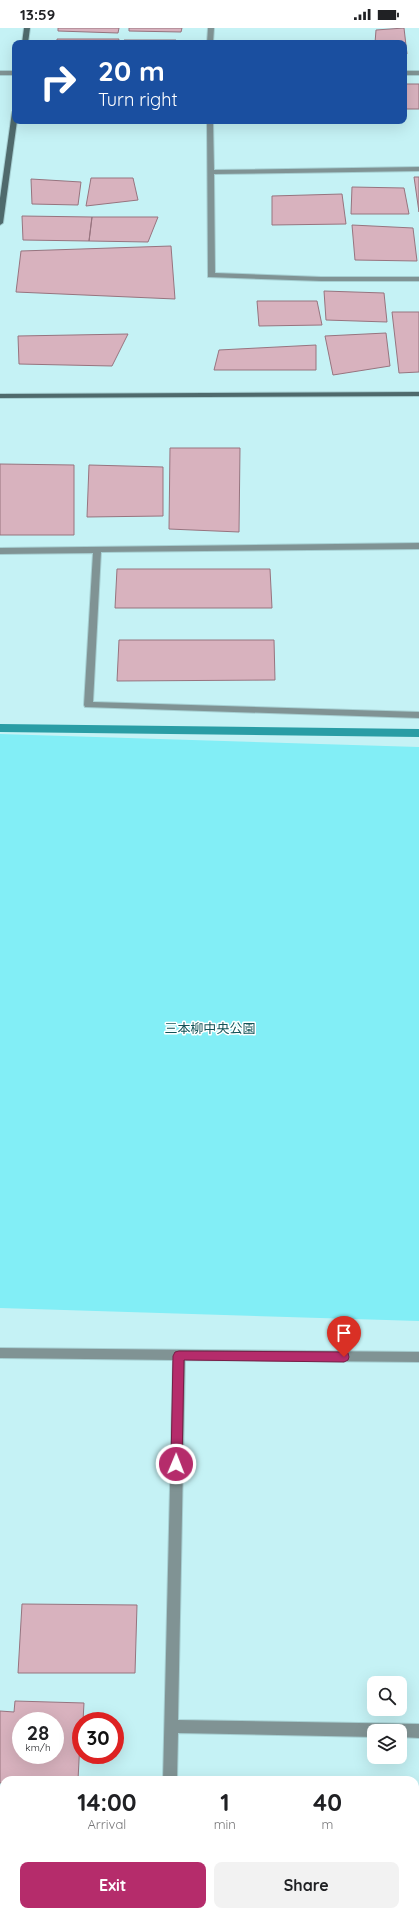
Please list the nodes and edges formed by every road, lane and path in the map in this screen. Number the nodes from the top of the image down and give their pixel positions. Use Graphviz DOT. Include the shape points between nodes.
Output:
graph roads {
  1 [pos="27,28"];
  2 [pos="211,28"];
  3 [pos="25,40"];
  4 [pos="210,40"];
  5 [pos="0,73"];
  6 [pos="12,73"];
  7 [pos="407,73"];
  8 [pos="419,73"];
  9 [pos="13,124"];
  10 [pos="210,124"];
  11 [pos="419,169"];
  12 [pos="210,172"];
  13 [pos="0,223"];
  14 [pos="419,279"];
  15 [pos="419,394"];
  16 [pos="0,396"];
  17 [pos="419,546"];
  18 [pos="97,549"];
  19 [pos="0,551"];
  20 [pos="419,715"];
  21 [pos="0,1353"];
  22 [pos="179,1356"];
  23 [pos="419,1357"];
  24 [pos="171,1726"];
  25 [pos="419,1731"];
  26 [pos="170,1776"];
  1 -- 3 [label="street"];
  2 -- 4 [label="street"];
  5 -- 6 [label="street"];
  7 -- 8 [label="street"];
  9 -- 13 [label="street"];
  10 -- 12 [label="street"];
  11 -- 12 [label="street"];
  12 -- 14 [label="street" via="211,275"];
  15 -- 16 [label="street"];
  17 -- 18 [label="street"];
  18 -- 19 [label="street"];
  18 -- 20 [label="street" via="88,705"];
  21 -- 22 [label="street"];
  22 -- 23 [label="street"];
  22 -- 24 [label="street"];
  24 -- 25 [label="street"];
  24 -- 26 [label="street"];
}
